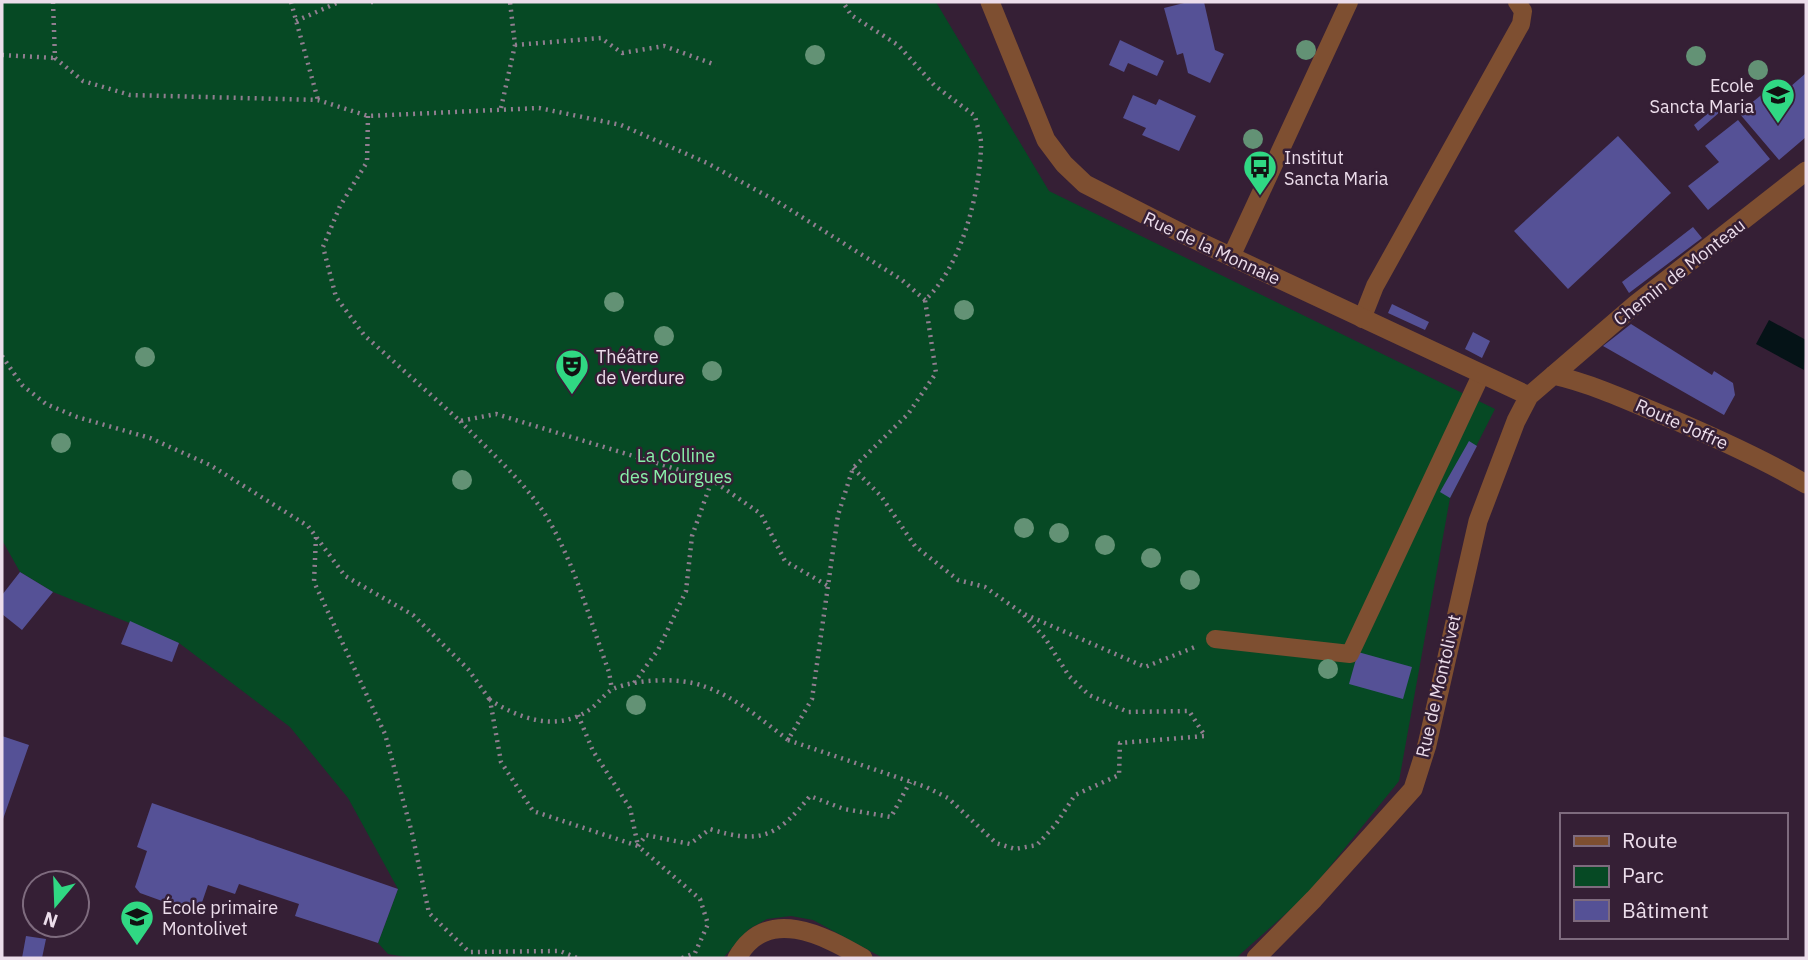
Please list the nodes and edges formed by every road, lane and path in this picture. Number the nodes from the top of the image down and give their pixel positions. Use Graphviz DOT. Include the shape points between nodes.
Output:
graph roads {
  1 [pos="53,2"];
  2 [pos="291,2"];
  3 [pos="339,2"];
  4 [pos="510,2"];
  5 [pos="844,2"];
  6 [pos="990,2"];
  7 [pos="1349,2"];
  8 [pos="1517,2"];
  9 [pos="296,21"];
  10 [pos="515,45"];
  11 [pos="2,55"];
  12 [pos="55,58"];
  13 [pos="716,65"];
  14 [pos="318,100"];
  15 [pos="501,108"];
  16 [pos="368,116"];
  17 [pos="1806,171"];
  18 [pos="1231,257"];
  19 [pos="925,300"];
  20 [pos="1362,318"];
  21 [pos="2,356"];
  22 [pos="1481,375"];
  23 [pos="1553,375"];
  24 [pos="1529,396"];
  25 [pos="460,421"];
  26 [pos="853,468"];
  27 [pos="712,480"];
  28 [pos="1806,484"];
  29 [pos="316,537"];
  30 [pos="830,587"];
  31 [pos="1022,613"];
  32 [pos="1215,639"];
  33 [pos="634,683"];
  34 [pos="612,690"];
  35 [pos="490,700"];
  36 [pos="578,715"];
  37 [pos="788,740"];
  38 [pos="910,782"];
  39 [pos="638,846"];
  40 [pos="577,958"];
  41 [pos="682,958"];
  42 [pos="737,958"];
  43 [pos="863,958"];
  44 [pos="1256,958"];
  1 -- 12 [label="path"];
  2 -- 9 [label="path"];
  3 -- 9 [label="path"];
  4 -- 10 [label="path"];
  5 -- 19 [label="path" via="851,15 898,45 934,85 975,116 982,146 973,199 957,255 943,284"];
  6 -- 18 [label="street, Rue de la Monnaie" via="1046,140 1064,164 1085,184 1118,203"];
  7 -- 18 [label="lane"];
  8 -- 20 [label="lane" via="1523,11 1521,24"];
  9 -- 14 [label="path"];
  10 -- 13 [label="path" via="601,38 622,53 664,46"];
  10 -- 15 [label="path"];
  11 -- 12 [label="path"];
  12 -- 14 [label="path" via="83,81 130,95"];
  14 -- 16 [label="path"];
  15 -- 16 [label="path"];
  15 -- 19 [label="path" via="539,107 621,125 707,163 778,202"];
  16 -- 25 [label="path" via="367,162 340,206 323,247 336,297 364,335"];
  17 -- 23 [label="street, Chemin de Monteau"];
  18 -- 20 [label="street, Rue de la Monnaie"];
  19 -- 26 [label="path" via="936,373 908,414"];
  20 -- 22 [label="street, Rue de la Monnaie"];
  21 -- 29 [label="path" via="22,385 47,404 150,438 209,465 308,526"];
  22 -- 24 [label="street, Rue de la Monnaie"];
  22 -- 32 [label="lane" via="1350,654"];
  23 -- 24 [label="street, Rue de Montolivet"];
  23 -- 28 [label="street, Route Joffre" via="1632,401 1762,459"];
  24 -- 44 [label="street, Rue de Montolivet" via="1478,521 1413,789"];
  25 -- 27 [label="path" via="496,414"];
  25 -- 34 [label="path" via="507,468 551,523 571,564"];
  26 -- 30 [label="path" via="838,515"];
  26 -- 31 [label="path" via="881,496 915,546 958,580 985,587"];
  27 -- 30 [label="path" via="761,514 785,561"];
  27 -- 33 [label="path" via="692,536 685,591 658,650"];
  29 -- 35 [label="path" via="345,576 413,615 468,669"];
  29 -- 40 [label="path" via="314,582 385,734 429,913 469,952 560,951"];
  30 -- 37 [label="path" via="813,699"];
  31 -- 32 [label="path" via="1145,667"];
  31 -- 38 [label="path" via="1089,695 1128,712 1189,711 1205,736 1120,743 1119,775 1075,795 1037,845 1015,849 996,843 948,798"];
  33 -- 34 [label="path"];
  33 -- 37 [label="path" via="702,685 745,708"];
  34 -- 36 [label="path"];
  35 -- 36 [label="path" via="512,714 554,723"];
  35 -- 39 [label="path" via="500,762 533,811"];
  36 -- 39 [label="path" via="593,751 630,808"];
  37 -- 38 [label="path"];
  38 -- 39 [label="path" via="891,817 844,809 810,796 778,831 738,838 710,830 690,844 646,835"];
  39 -- 41 [label="path" via="700,899 708,924 695,953"];
  42 -- 43 [label="street" via="755,937 777,927 799,928"];
}
